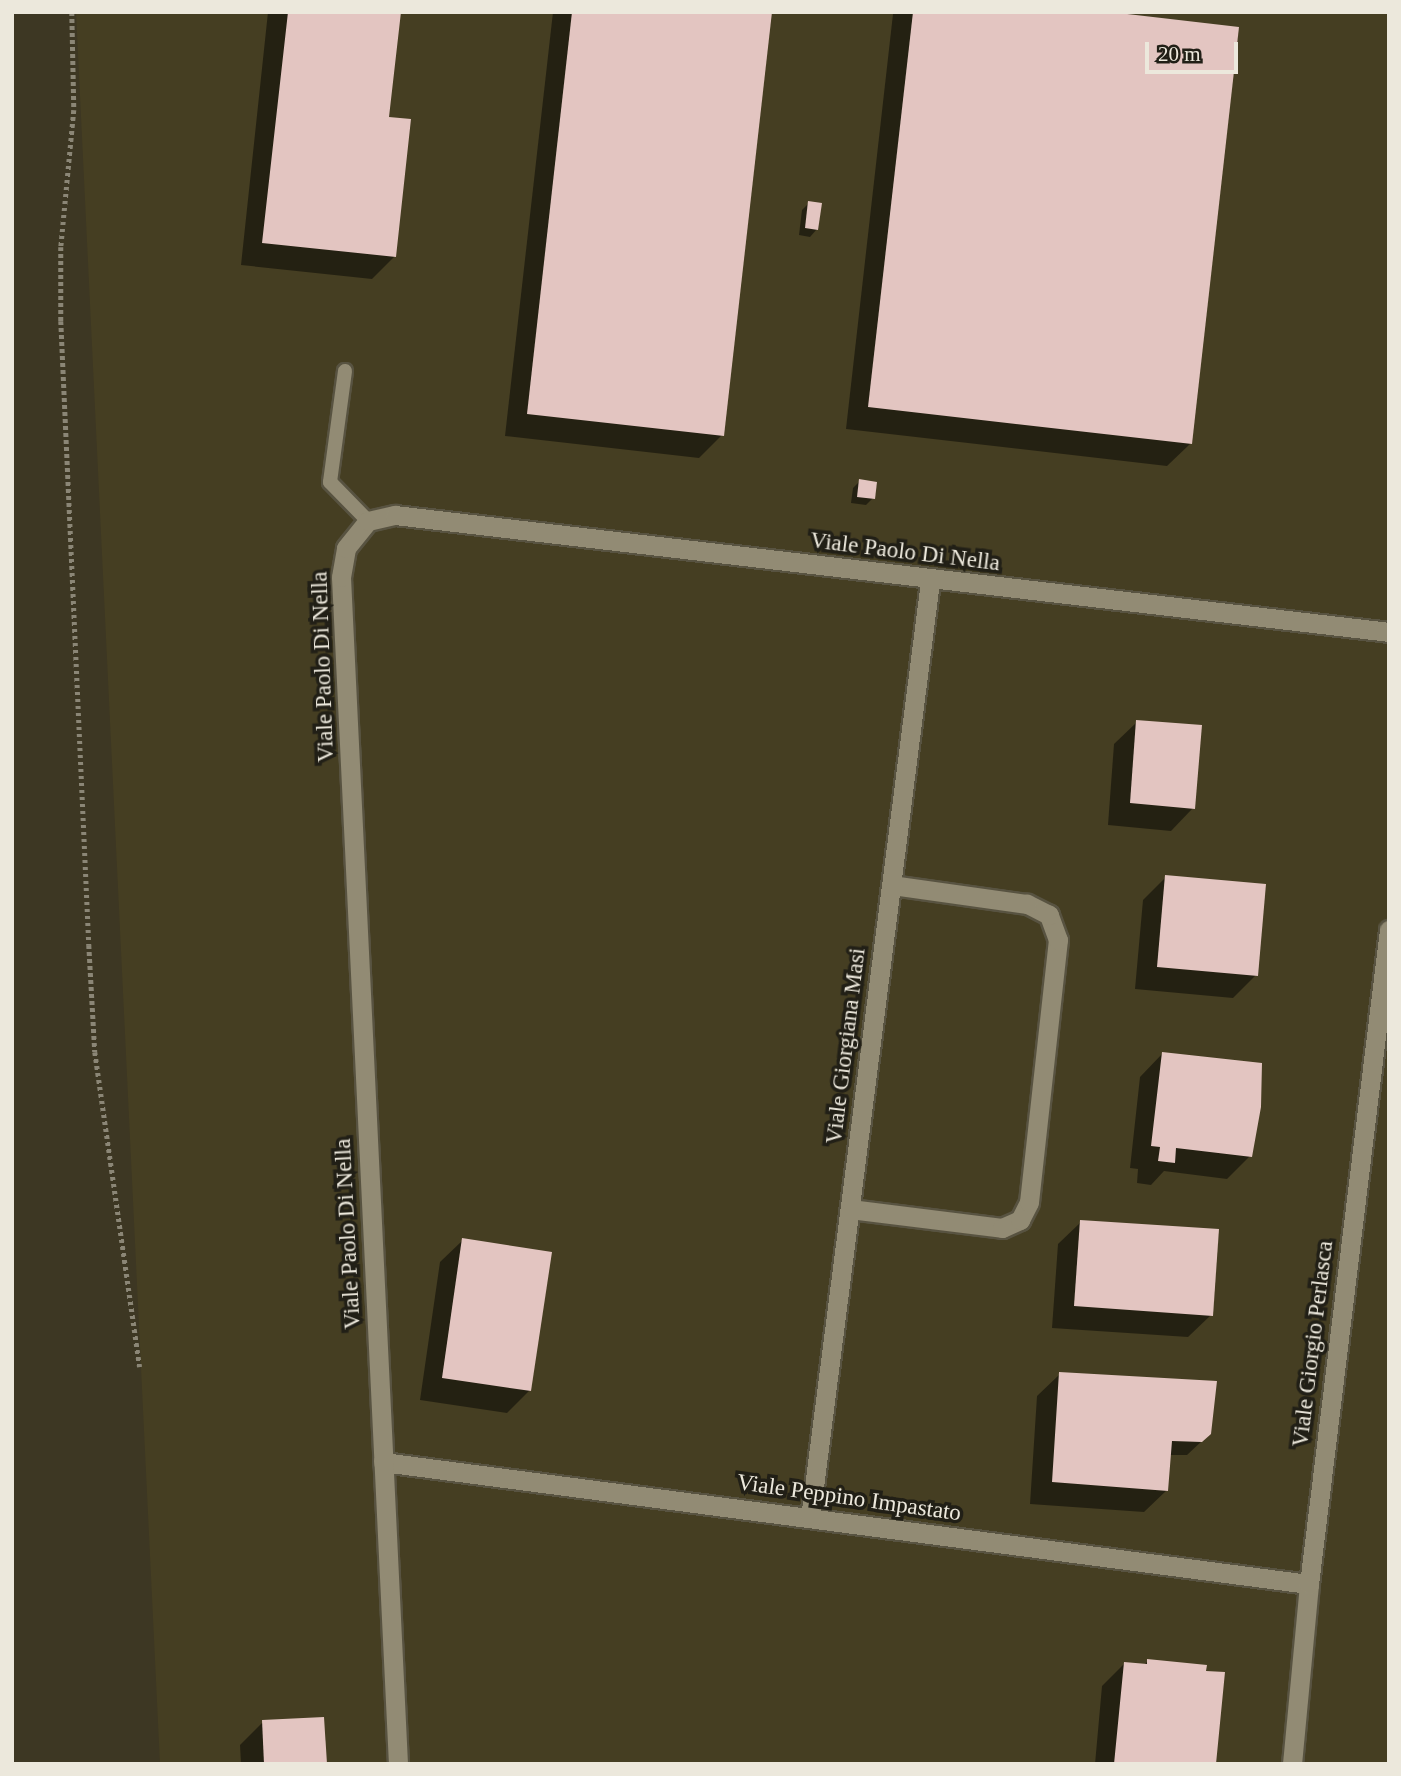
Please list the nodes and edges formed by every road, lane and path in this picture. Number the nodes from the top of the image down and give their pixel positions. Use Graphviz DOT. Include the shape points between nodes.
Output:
graph roads {
  1 [pos="72,12"];
  2 [pos="345,371"];
  3 [pos="368,521"];
  4 [pos="930,580"];
  5 [pos="1389,632"];
  6 [pos="891,885"];
  7 [pos="1389,930"];
  8 [pos="850,1209"];
  9 [pos="140,1367"];
  10 [pos="383,1462"];
  11 [pos="810,1518"];
  12 [pos="1309,1584"];
  13 [pos="398,1764"];
  14 [pos="1292,1764"];
  1 -- 9 [label="path" via="74,110 61,247 61,321 88,918 95,1052"];
  2 -- 3 [label="lane" via="330,482"];
  3 -- 4 [label="street, Viale Paolo Di Nella" via="395,515"];
  3 -- 10 [label="street, Viale Paolo Di Nella" via="346,548 341,578"];
  4 -- 5 [label="street, Viale Paolo Di Nella"];
  4 -- 6 [label="street, Viale Giorgiana Masi"];
  6 -- 8 [label="street, Viale Giorgiana Masi"];
  6 -- 8 [label="street" via="1027,904 1049,915 1058,940 1029,1202 1020,1220 1002,1228"];
  7 -- 12 [label="street, Viale Giorgio Perlasca"];
  8 -- 11 [label="street, Viale Giorgiana Masi"];
  10 -- 11 [label="street, Viale Peppino Impastato"];
  10 -- 13 [label="street, Viale Paolo Di Nella"];
  11 -- 12 [label="street, Viale Peppino Impastato"];
  12 -- 14 [label="street, Viale Giorgio Perlasca"];
}
